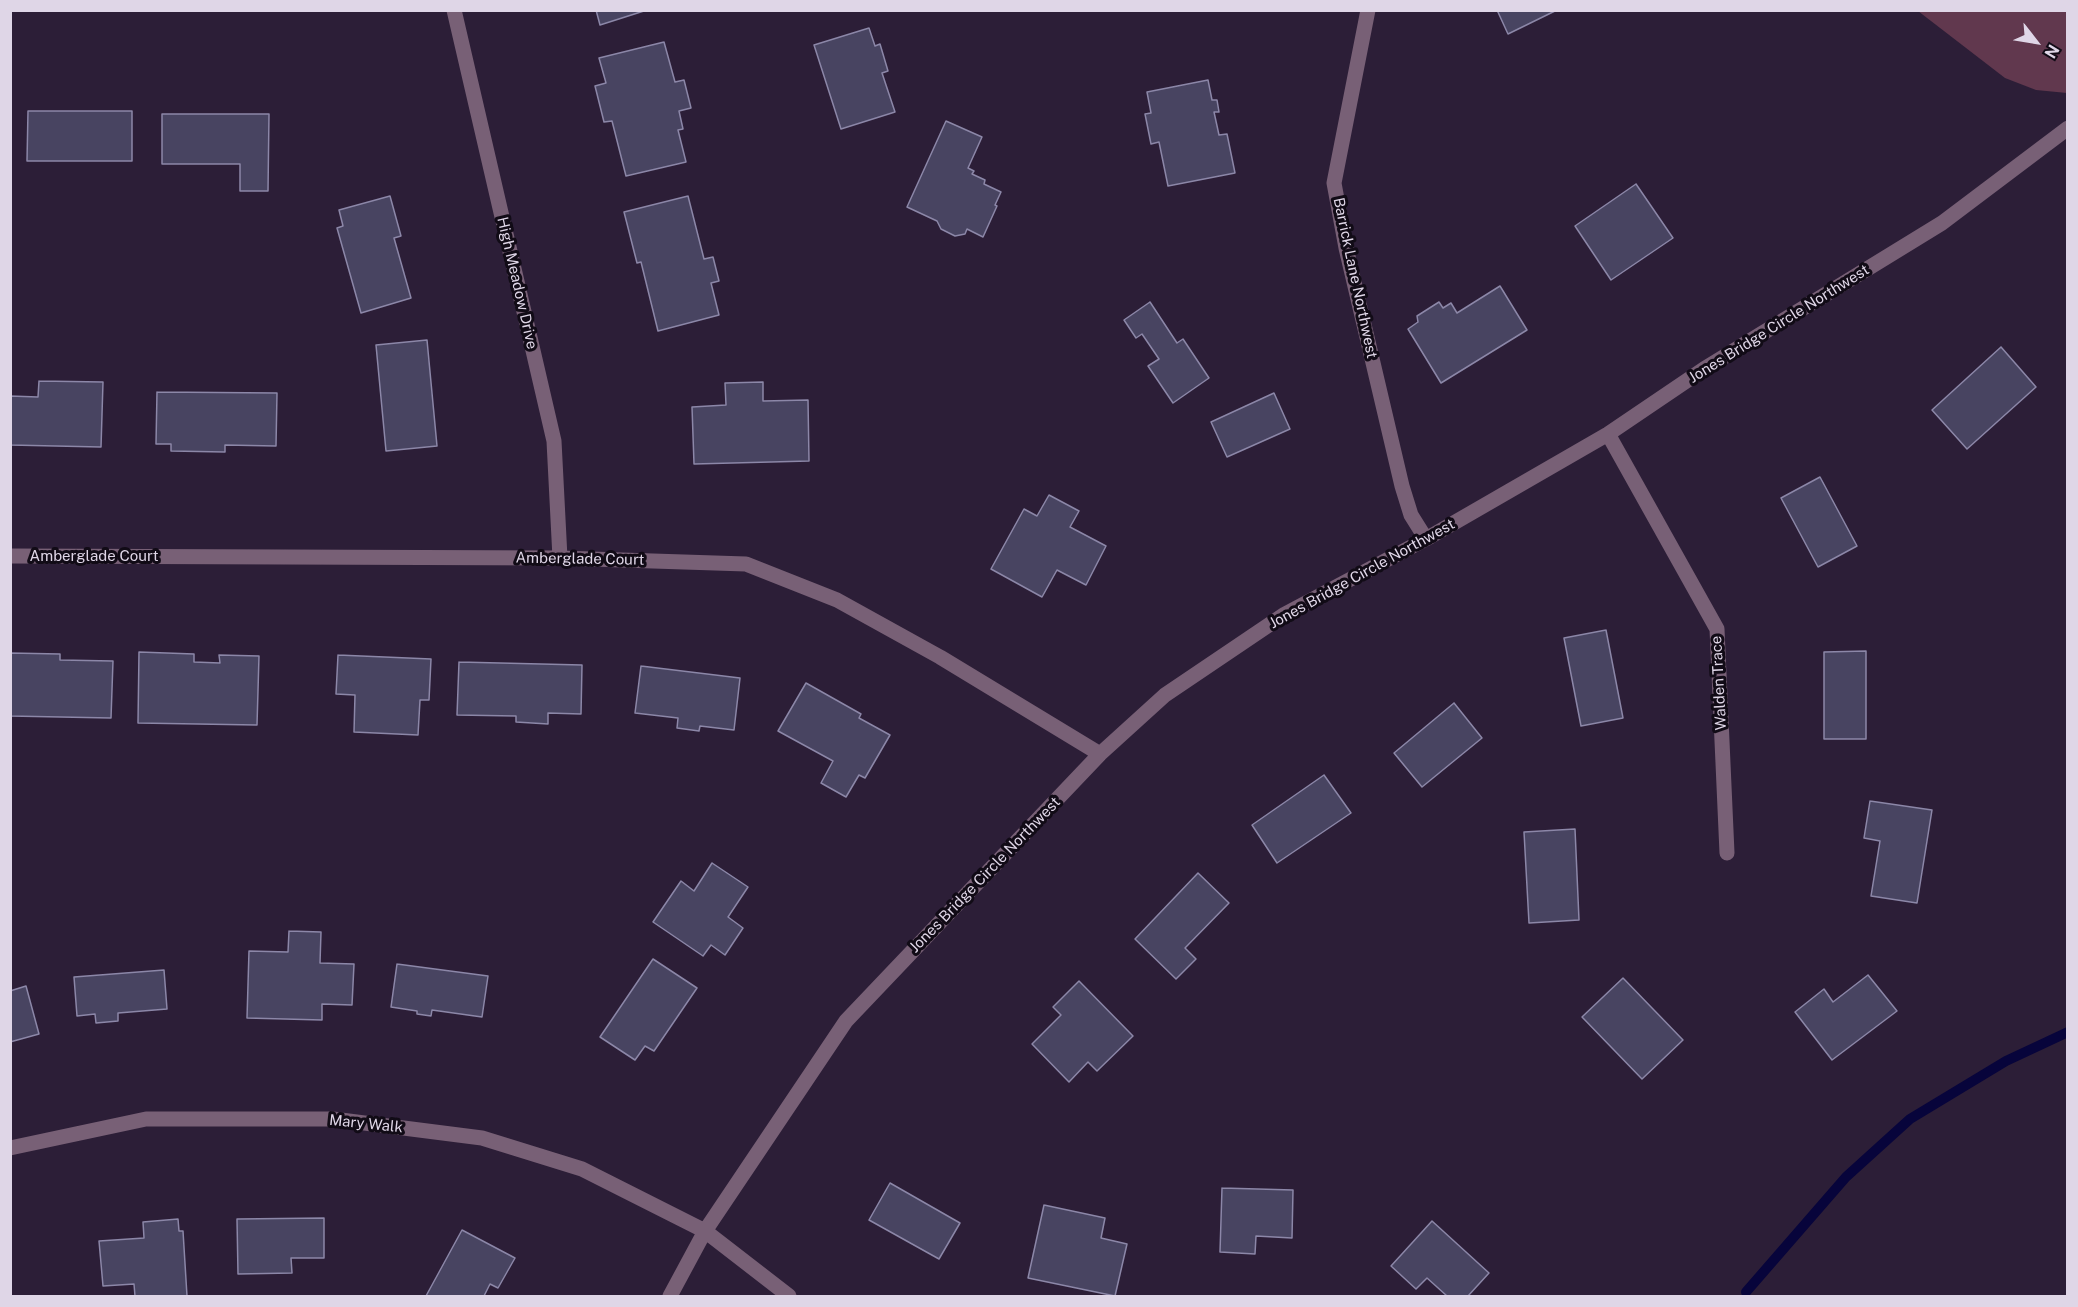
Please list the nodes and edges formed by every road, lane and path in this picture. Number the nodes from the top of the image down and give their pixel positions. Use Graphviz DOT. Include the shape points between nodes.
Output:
graph roads {
  1 [pos="454,10"];
  2 [pos="1368,10"];
  3 [pos="2067,128"];
  4 [pos="1608,434"];
  5 [pos="1426,539"];
  6 [pos="10,556"];
  7 [pos="560,558"];
  8 [pos="1100,754"];
  9 [pos="1727,853"];
  10 [pos="10,1148"];
  11 [pos="705,1231"];
  12 [pos="670,1296"];
  13 [pos="789,1296"];
  1 -- 7 [label="street, High Meadow Drive" via="554,441"];
  2 -- 5 [label="street, Barrick Lane Northwest" via="1334,183 1402,486 1411,515"];
  3 -- 4 [label="street, Jones Bridge Circle Northwest" via="1942,223 1704,369"];
  4 -- 5 [label="street, Jones Bridge Circle Northwest"];
  4 -- 9 [label="street, Walden Trace" via="1717,629"];
  5 -- 8 [label="street, Jones Bridge Circle Northwest" via="1286,614 1165,695"];
  6 -- 7 [label="street, Amberglade Court"];
  7 -- 8 [label="street, Amberglade Court" via="746,564 837,600"];
  8 -- 11 [label="street, Jones Bridge Circle Northwest" via="846,1021"];
  10 -- 11 [label="street, Mary Walk" via="146,1119 333,1119 482,1138 582,1169"];
  11 -- 12 [label="street, Jones Bridge Circle Northwest"];
  11 -- 13 [label="street, Mary Walk"];
}
